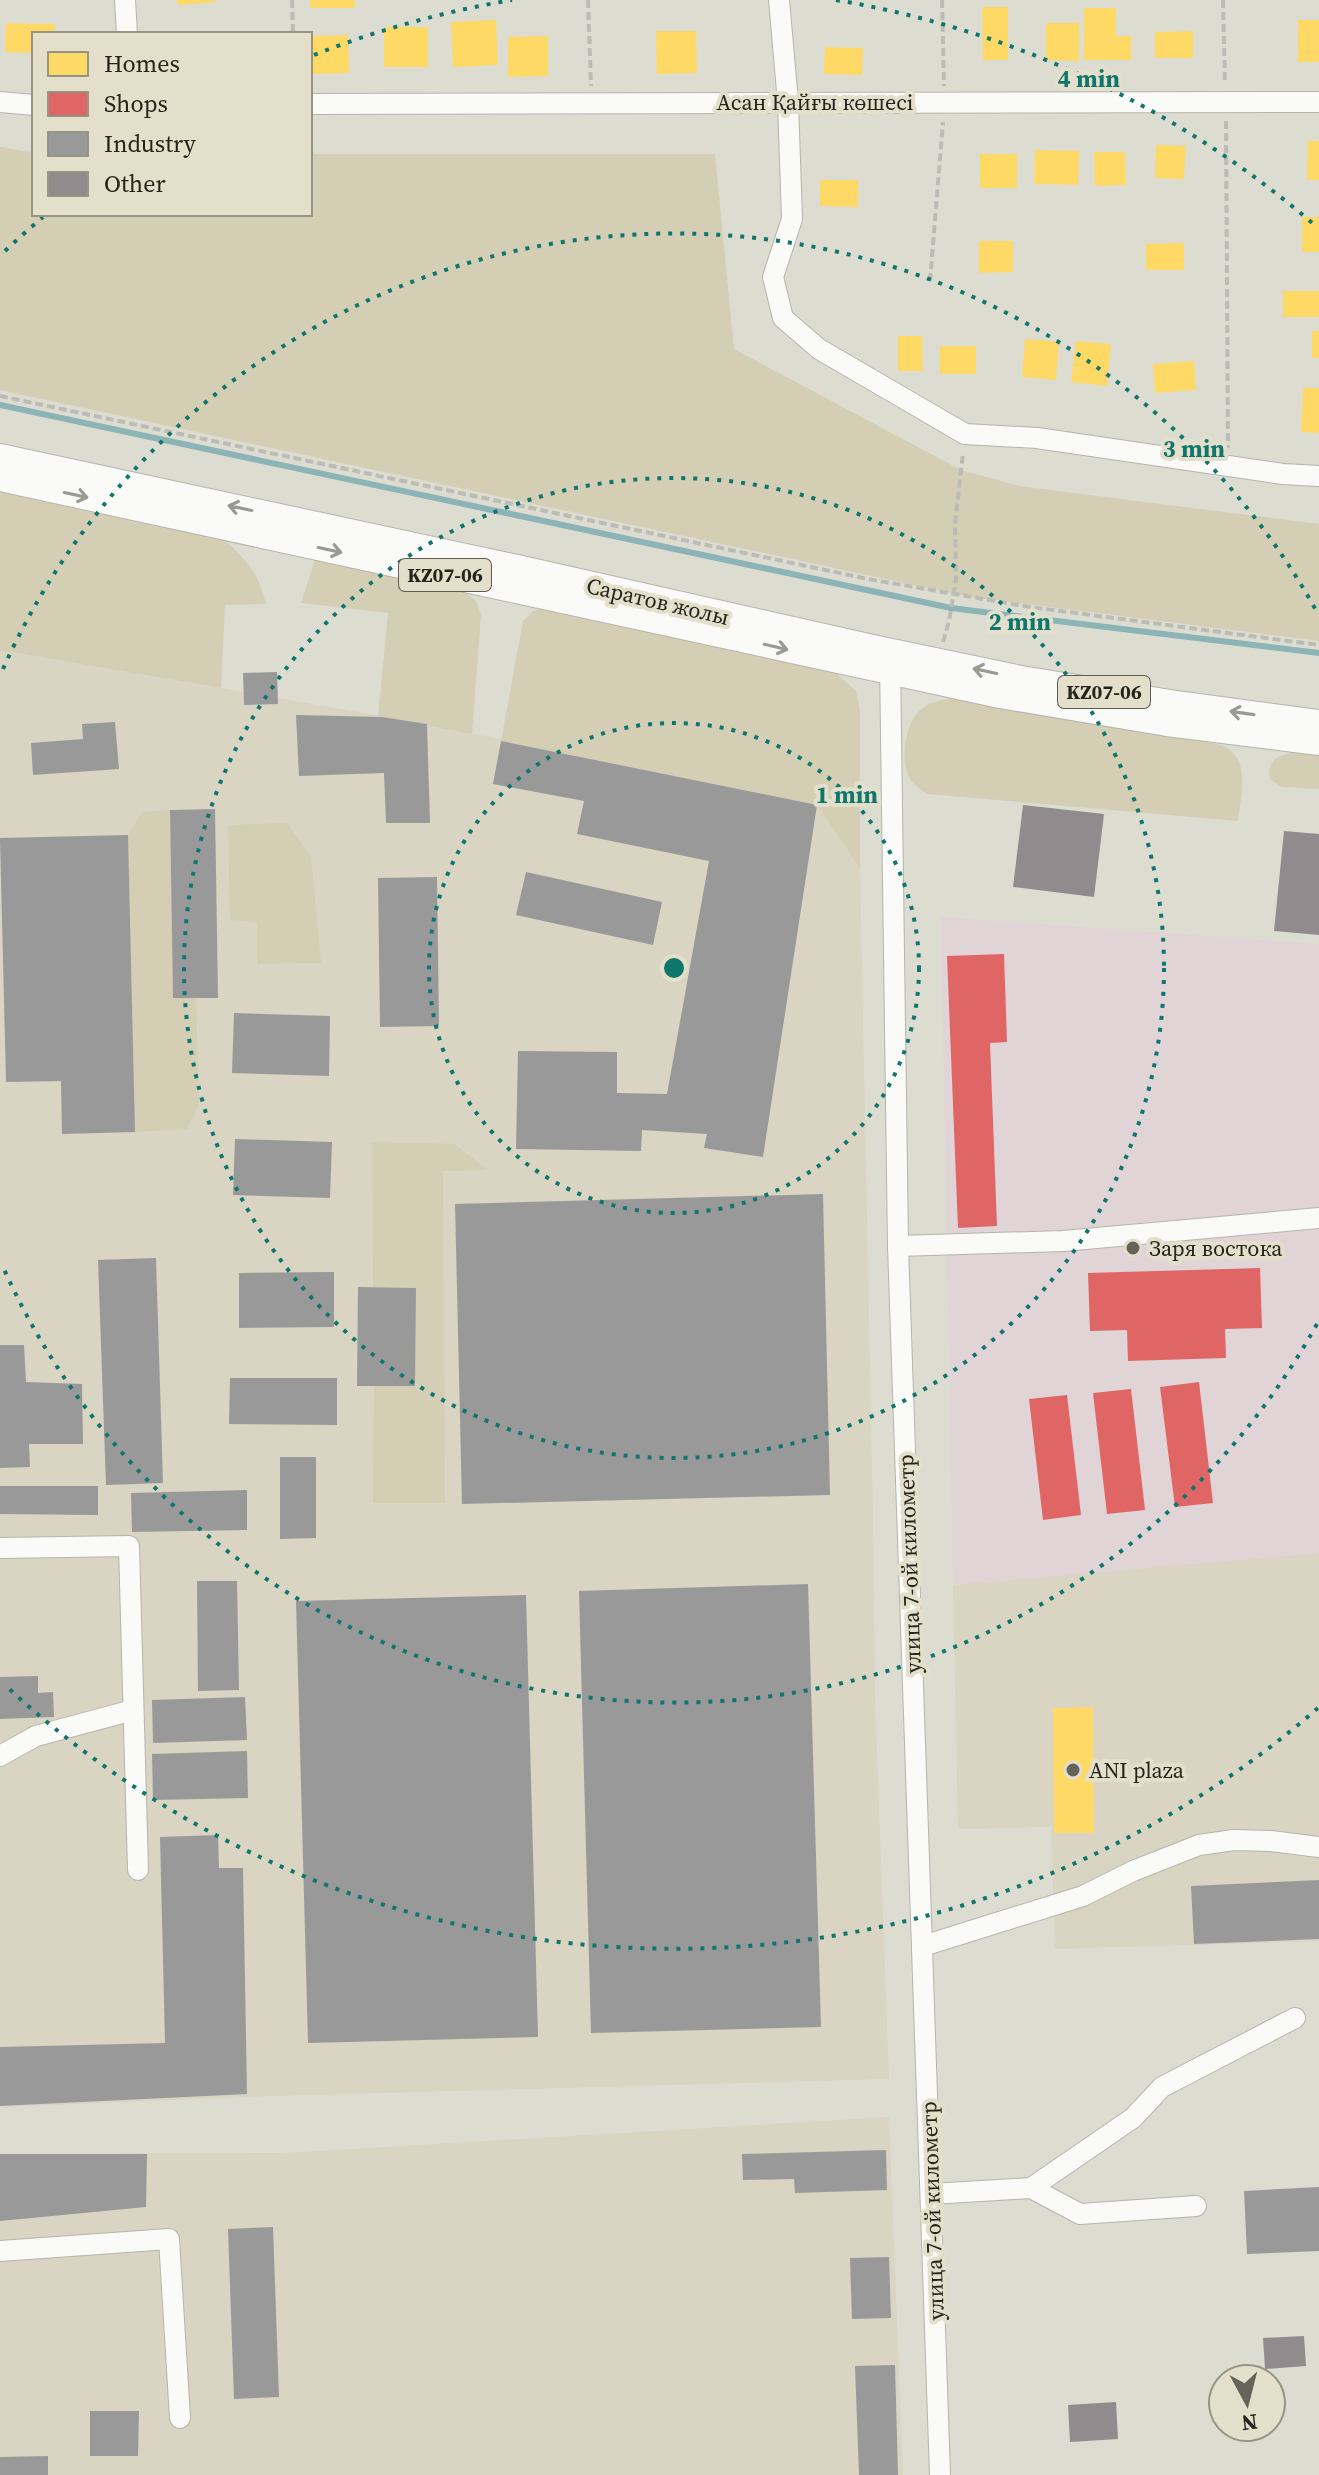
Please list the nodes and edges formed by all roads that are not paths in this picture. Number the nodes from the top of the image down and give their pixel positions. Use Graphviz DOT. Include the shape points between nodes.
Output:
graph roads {
  1 [pos="125,0"];
  2 [pos="779,0"];
  3 [pos="127,32"];
  4 [pos="0,102"];
  5 [pos="788,102"];
  6 [pos="1319,102"];
  7 [pos="312,104"];
  8 [pos="32,105"];
  9 [pos="0,457"];
  10 [pos="1319,476"];
  11 [pos="0,478"];
  12 [pos="515,579"];
  13 [pos="890,662"];
  14 [pos="1319,723"];
  15 [pos="1319,742"];
  16 [pos="1319,1218"];
  17 [pos="898,1246"];
  18 [pos="0,1548"];
  19 [pos="133,1710"];
  20 [pos="0,1756"];
  21 [pos="1319,1847"];
  22 [pos="138,1870"];
  23 [pos="923,1946"];
  24 [pos="1295,2018"];
  25 [pos="1031,2188"];
  26 [pos="931,2194"];
  27 [pos="1196,2206"];
  28 [pos="0,2251"];
  29 [pos="180,2418"];
  30 [pos="940,2475"];
  1 -- 3 [label="street"];
  2 -- 5 [label="street"];
  4 -- 8 [label="street"];
  5 -- 6 [label="street, Асан Қайғы көшесі"];
  5 -- 7 [label="street, Асан Қайғы көшесі"];
  5 -- 10 [label="street" via="792,219 773,277 783,318 819,349 965,434 1037,438"];
  12 -- 9 [label="main road, Саратов жолы / KZ07-06, one-way"];
  11 -- 12 [label="main road, Саратов жолы / KZ07-06, one-way"];
  12 -- 13 [label="main road, Саратов жолы / KZ07-06"];
  14 -- 13 [label="main road, Саратов жолы / KZ07-06, one-way"];
  13 -- 15 [label="main road, Саратов жолы / KZ07-06" via="1096,712"];
  13 -- 17 [label="street, улица 7-ой километр"];
  16 -- 17 [label="street" via="1063,1241"];
  17 -- 23 [label="street, улица 7-ой километр"];
  18 -- 19 [label="street" via="129,1546"];
  19 -- 20 [label="street" via="36,1736"];
  19 -- 22 [label="street"];
  21 -- 23 [label="street" via="1234,1840 1199,1845 1083,1896"];
  23 -- 26 [label="street, улица 7-ой километр"];
  24 -- 25 [label="street" via="1162,2087 1133,2118"];
  25 -- 26 [label="street"];
  25 -- 27 [label="street" via="1080,2214"];
  26 -- 30 [label="street, улица 7-ой километр"];
  28 -- 29 [label="street" via="169,2239"];
}
